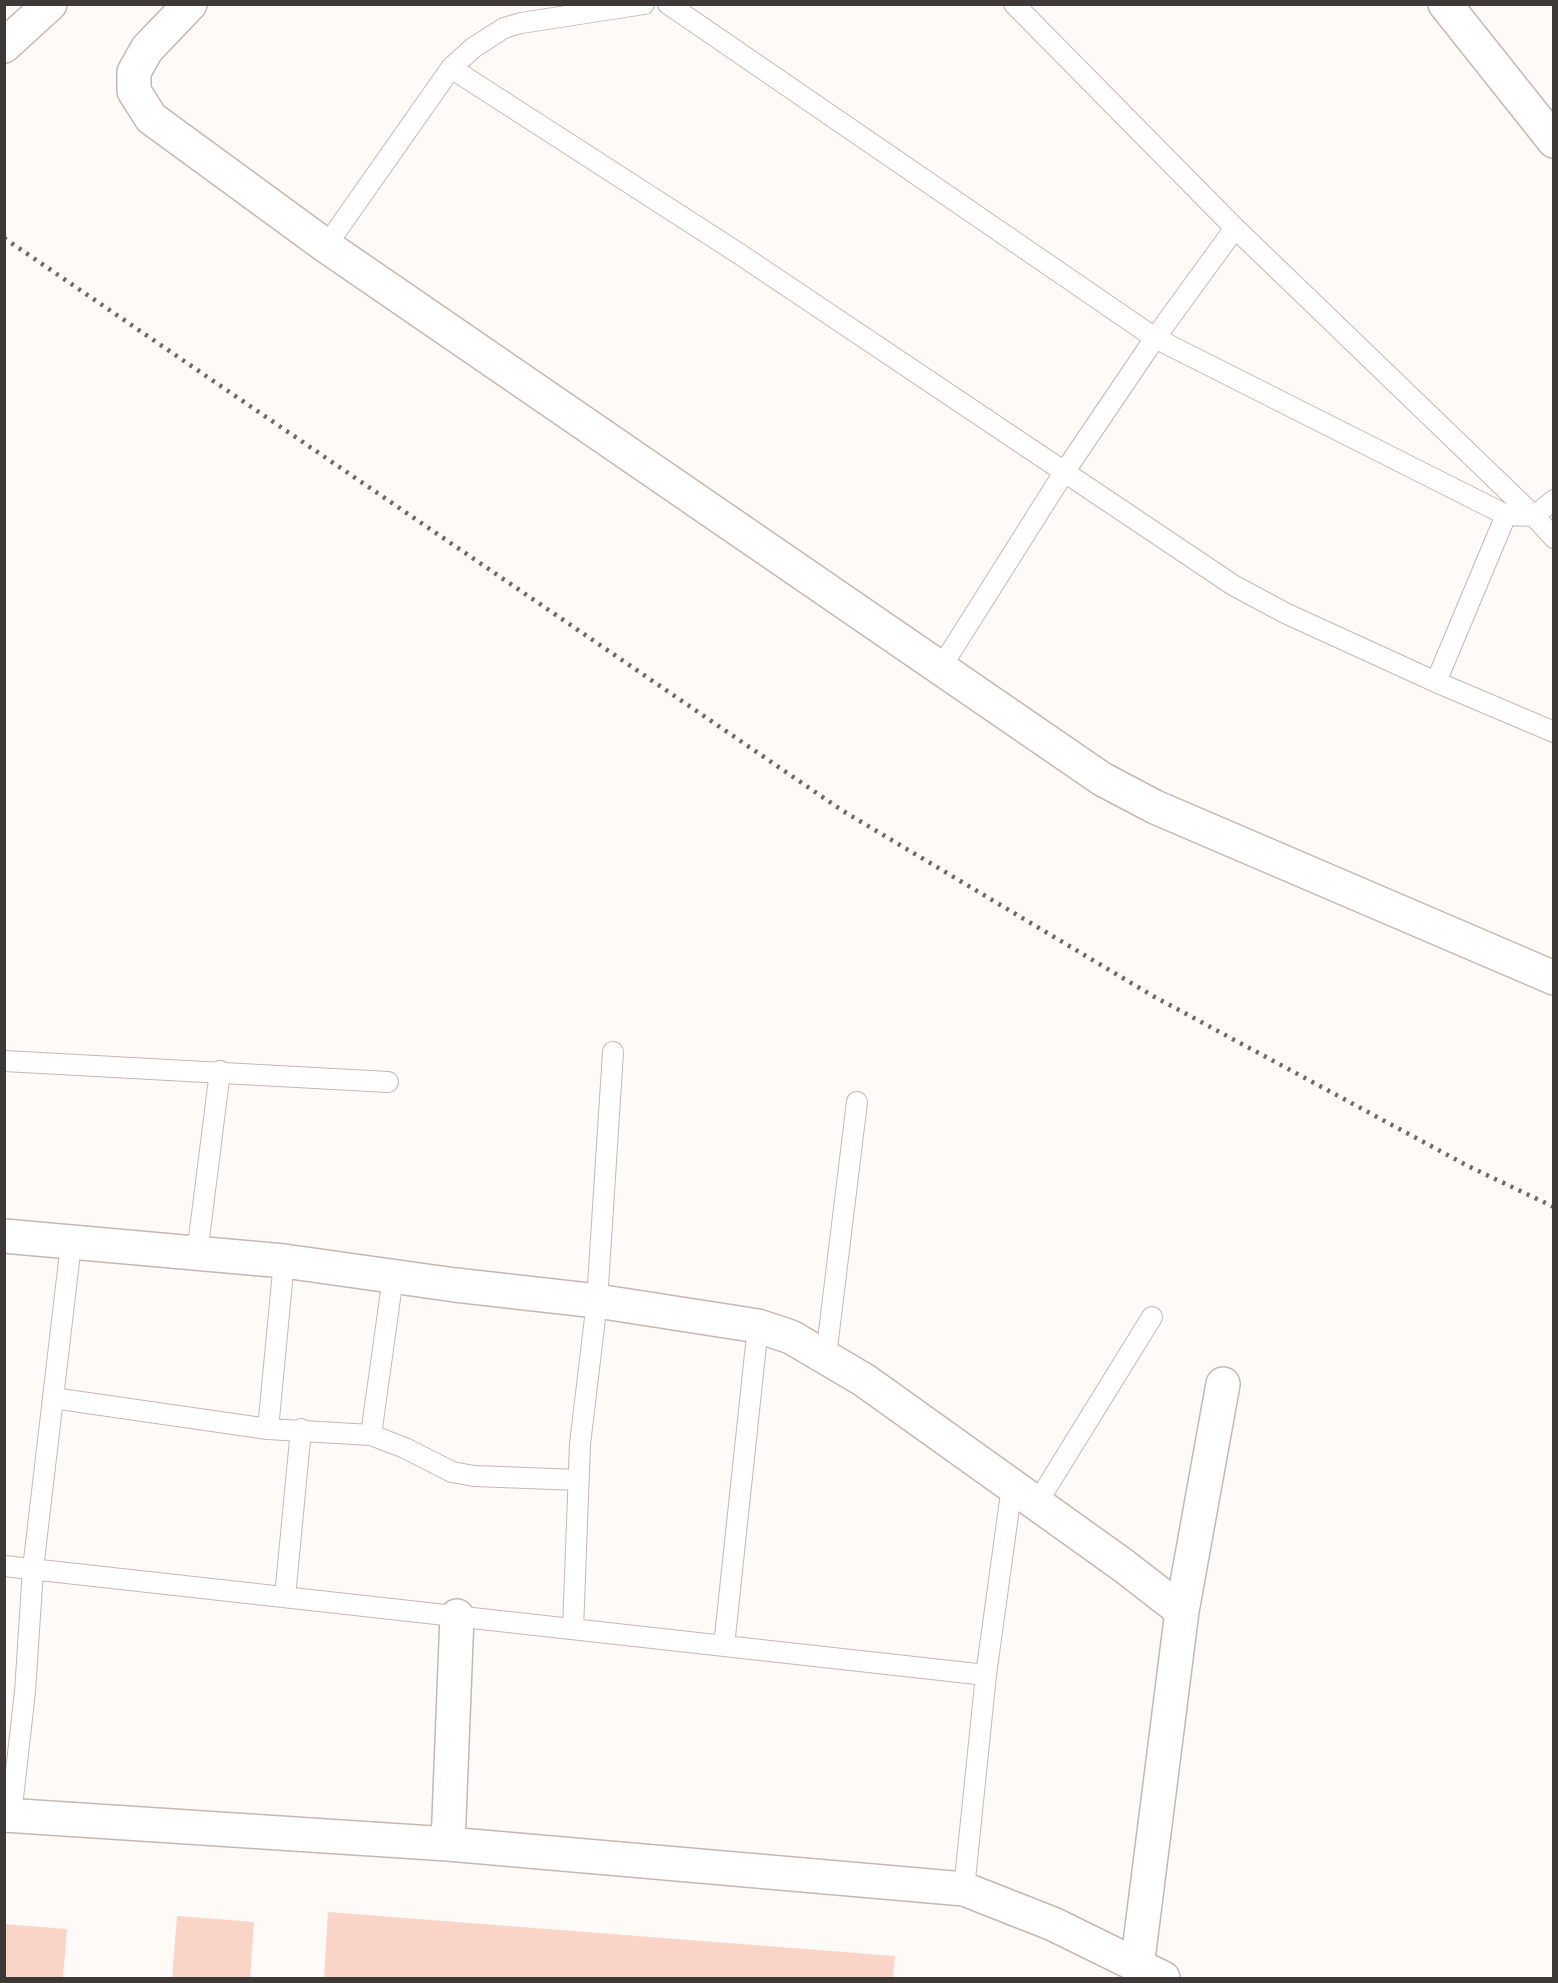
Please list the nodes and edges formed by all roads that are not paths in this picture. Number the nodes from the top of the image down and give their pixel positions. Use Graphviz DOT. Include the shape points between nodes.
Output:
graph roads {
  1 [pos="50,4"];
  2 [pos="190,4"];
  3 [pos="644,4"];
  4 [pos="668,4"];
  5 [pos="1014,4"];
  6 [pos="1445,4"];
  7 [pos="4,46"];
  8 [pos="451,68"];
  9 [pos="1554,141"];
  10 [pos="1234,228"];
  11 [pos="326,246"];
  12 [pos="1155,338"];
  13 [pos="1063,474"];
  14 [pos="1554,500"];
  15 [pos="1506,515"];
  16 [pos="1534,516"];
  17 [pos="1554,538"];
  18 [pos="940,669"];
  19 [pos="1436,682"];
  20 [pos="1554,732"];
  21 [pos="1554,978"];
  22 [pos="613,1052"];
  23 [pos="4,1061"];
  24 [pos="220,1071"];
  25 [pos="388,1082"];
  26 [pos="857,1102"];
  27 [pos="4,1236"];
  28 [pos="70,1244"];
  29 [pos="197,1254"];
  30 [pos="284,1261"];
  31 [pos="393,1276"];
  32 [pos="597,1301"];
  33 [pos="1152,1317"];
  34 [pos="758,1326"];
  35 [pos="826,1356"];
  36 [pos="1223,1384"];
  37 [pos="53,1398"];
  38 [pos="268,1429"];
  39 [pos="301,1429"];
  40 [pos="370,1435"];
  41 [pos="579,1480"];
  42 [pos="1025,1495"];
  43 [pos="4,1566"];
  44 [pos="33,1569"];
  45 [pos="285,1597"];
  46 [pos="1182,1611"];
  47 [pos="457,1616"];
  48 [pos="573,1629"];
  49 [pos="724,1646"];
  50 [pos="986,1675"];
  51 [pos="8,1815"];
  52 [pos="448,1844"];
  53 [pos="964,1889"];
  54 [pos="1150,1973"];
  1 -- 7 [label="street"];
  2 -- 11 [label="street" via="147,49 134,72 134,91 151,118"];
  3 -- 8 [label="lane" via="504,28"];
  4 -- 12 [label="lane"];
  5 -- 10 [label="lane"];
  6 -- 9 [label="street"];
  8 -- 11 [label="lane"];
  8 -- 13 [label="lane" via="738,253"];
  10 -- 12 [label="lane"];
  10 -- 16 [label="lane"];
  11 -- 18 [label="street"];
  12 -- 13 [label="lane"];
  12 -- 15 [label="lane"];
  13 -- 18 [label="lane"];
  13 -- 19 [label="lane" via="1233,585"];
  14 -- 16 [label="lane"];
  15 -- 16 [label="lane"];
  15 -- 19 [label="lane"];
  16 -- 17 [label="lane"];
  18 -- 21 [label="street" via="1102,779 1155,807"];
  19 -- 20 [label="lane"];
  22 -- 32 [label="lane"];
  23 -- 24 [label="lane"];
  24 -- 25 [label="lane"];
  24 -- 29 [label="lane"];
  26 -- 35 [label="lane"];
  27 -- 28 [label="street"];
  28 -- 29 [label="street"];
  28 -- 37 [label="lane"];
  29 -- 30 [label="street"];
  30 -- 31 [label="street"];
  30 -- 38 [label="lane"];
  31 -- 32 [label="street"];
  31 -- 40 [label="lane"];
  32 -- 34 [label="street"];
  32 -- 41 [label="lane"];
  33 -- 42 [label="lane"];
  34 -- 35 [label="street" via="791,1337"];
  34 -- 49 [label="lane"];
  35 -- 42 [label="street"];
  36 -- 46 [label="street"];
  37 -- 38 [label="lane"];
  37 -- 44 [label="lane"];
  38 -- 39 [label="lane"];
  39 -- 40 [label="lane"];
  39 -- 45 [label="lane"];
  40 -- 41 [label="lane" via="452,1472"];
  41 -- 48 [label="lane"];
  42 -- 46 [label="street"];
  42 -- 50 [label="lane"];
  43 -- 44 [label="lane"];
  44 -- 45 [label="lane"];
  44 -- 51 [label="lane" via="25,1692"];
  45 -- 47 [label="lane"];
  46 -- 54 [label="street"];
  47 -- 48 [label="lane"];
  47 -- 52 [label="street"];
  48 -- 49 [label="lane"];
  49 -- 50 [label="lane"];
  50 -- 53 [label="lane"];
  51 -- 52 [label="street"];
  52 -- 53 [label="street"];
  53 -- 54 [label="street" via="1053,1924"];
}
